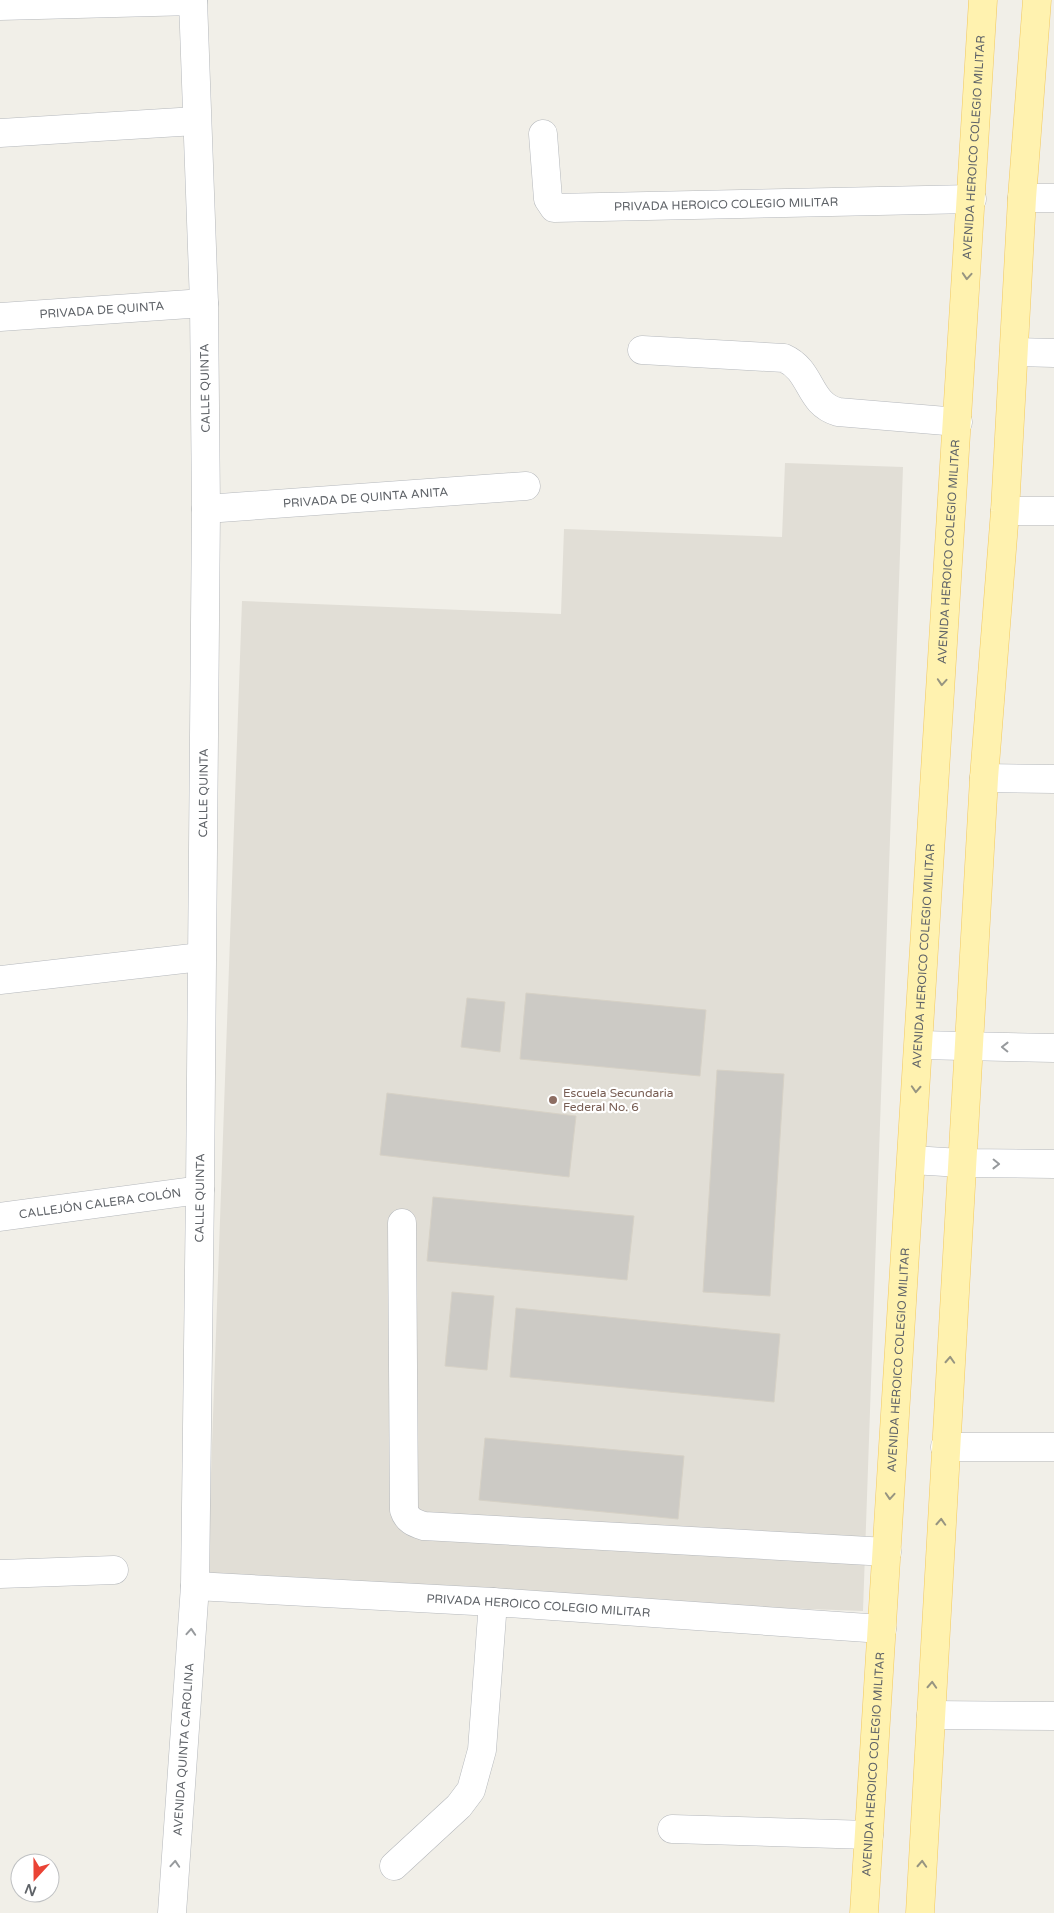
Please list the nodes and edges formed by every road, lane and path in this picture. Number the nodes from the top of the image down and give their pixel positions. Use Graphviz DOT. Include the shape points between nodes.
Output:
graph roads {
  1 [pos="193,0"];
  2 [pos="983,0"];
  3 [pos="1038,0"];
  4 [pos="0,6"];
  5 [pos="196,121"];
  6 [pos="0,133"];
  7 [pos="543,134"];
  8 [pos="1022,198"];
  9 [pos="1054,198"];
  10 [pos="972,199"];
  11 [pos="204,303"];
  12 [pos="0,317"];
  13 [pos="642,350"];
  14 [pos="1014,352"];
  15 [pos="1054,353"];
  16 [pos="958,422"];
  17 [pos="526,486"];
  18 [pos="206,509"];
  19 [pos="1005,511"];
  20 [pos="1054,511"];
  21 [pos="984,778"];
  22 [pos="1054,779"];
  23 [pos="201,957"];
  24 [pos="0,980"];
  25 [pos="919,1046"];
  26 [pos="968,1046"];
  27 [pos="1054,1048"];
  28 [pos="912,1160"];
  29 [pos="961,1163"];
  30 [pos="1054,1164"];
  31 [pos="200,1190"];
  32 [pos="0,1217"];
  33 [pos="402,1224"];
  34 [pos="945,1447"];
  35 [pos="1054,1447"];
  36 [pos="887,1552"];
  37 [pos="114,1570"];
  38 [pos="0,1574"];
  39 [pos="195,1586"];
  40 [pos="493,1602"];
  41 [pos="882,1629"];
  42 [pos="931,1715"];
  43 [pos="1054,1716"];
  44 [pos="672,1829"];
  45 [pos="869,1835"];
  46 [pos="394,1866"];
  47 [pos="172,1913"];
  48 [pos="864,1913"];
  49 [pos="920,1913"];
  1 -- 4 [label="street"];
  1 -- 5 [label="street, CALLE QUINTA"];
  2 -- 10 [label="main road, AVENIDA HEROICO COLEGIO MILITAR"];
  3 -- 8 [label="main road"];
  5 -- 6 [label="street"];
  5 -- 11 [label="street, CALLE QUINTA"];
  7 -- 10 [label="street, PRIVADA HEROICO COLEGIO MILITAR" via="548,199 554,208"];
  8 -- 9 [label="street"];
  8 -- 14 [label="main road"];
  10 -- 16 [label="main road, AVENIDA HEROICO COLEGIO MILITAR, one-way"];
  11 -- 12 [label="street, PRIVADA DE QUINTA"];
  11 -- 18 [label="street, CALLE QUINTA"];
  13 -- 16 [label="street" via="777,357 793,362 800,369 821,404 829,410"];
  14 -- 15 [label="street"];
  14 -- 19 [label="main road"];
  16 -- 25 [label="main road, AVENIDA HEROICO COLEGIO MILITAR, one-way"];
  17 -- 18 [label="street, PRIVADA DE QUINTA ANITA"];
  18 -- 23 [label="street, CALLE QUINTA"];
  19 -- 20 [label="street"];
  19 -- 21 [label="main road"];
  21 -- 22 [label="street"];
  21 -- 26 [label="main road"];
  23 -- 24 [label="street"];
  23 -- 31 [label="street, CALLE QUINTA"];
  25 -- 26 [label="street"];
  25 -- 28 [label="main road, AVENIDA HEROICO COLEGIO MILITAR, one-way"];
  27 -- 26 [label="street, one-way"];
  26 -- 29 [label="main road"];
  28 -- 29 [label="street"];
  28 -- 36 [label="main road, AVENIDA HEROICO COLEGIO MILITAR, one-way"];
  29 -- 30 [label="street, one-way"];
  34 -- 29 [label="main road, one-way"];
  31 -- 32 [label="street, CALLEJÓN CALERA COLÓN"];
  31 -- 39 [label="street, CALLE QUINTA"];
  33 -- 36 [label="street" via="404,1510 406,1517 414,1523"];
  34 -- 35 [label="street"];
  42 -- 34 [label="main road, one-way"];
  36 -- 41 [label="main road, AVENIDA HEROICO COLEGIO MILITAR"];
  37 -- 38 [label="street"];
  39 -- 40 [label="street, PRIVADA HEROICO COLEGIO MILITAR"];
  47 -- 39 [label="street, AVENIDA QUINTA CAROLINA, one-way"];
  40 -- 41 [label="street, PRIVADA HEROICO COLEGIO MILITAR"];
  40 -- 46 [label="street" via="482,1750 471,1790 460,1806"];
  41 -- 45 [label="main road, AVENIDA HEROICO COLEGIO MILITAR"];
  42 -- 43 [label="street"];
  49 -- 42 [label="main road, one-way"];
  44 -- 45 [label="street"];
  45 -- 48 [label="main road, AVENIDA HEROICO COLEGIO MILITAR"];
}
